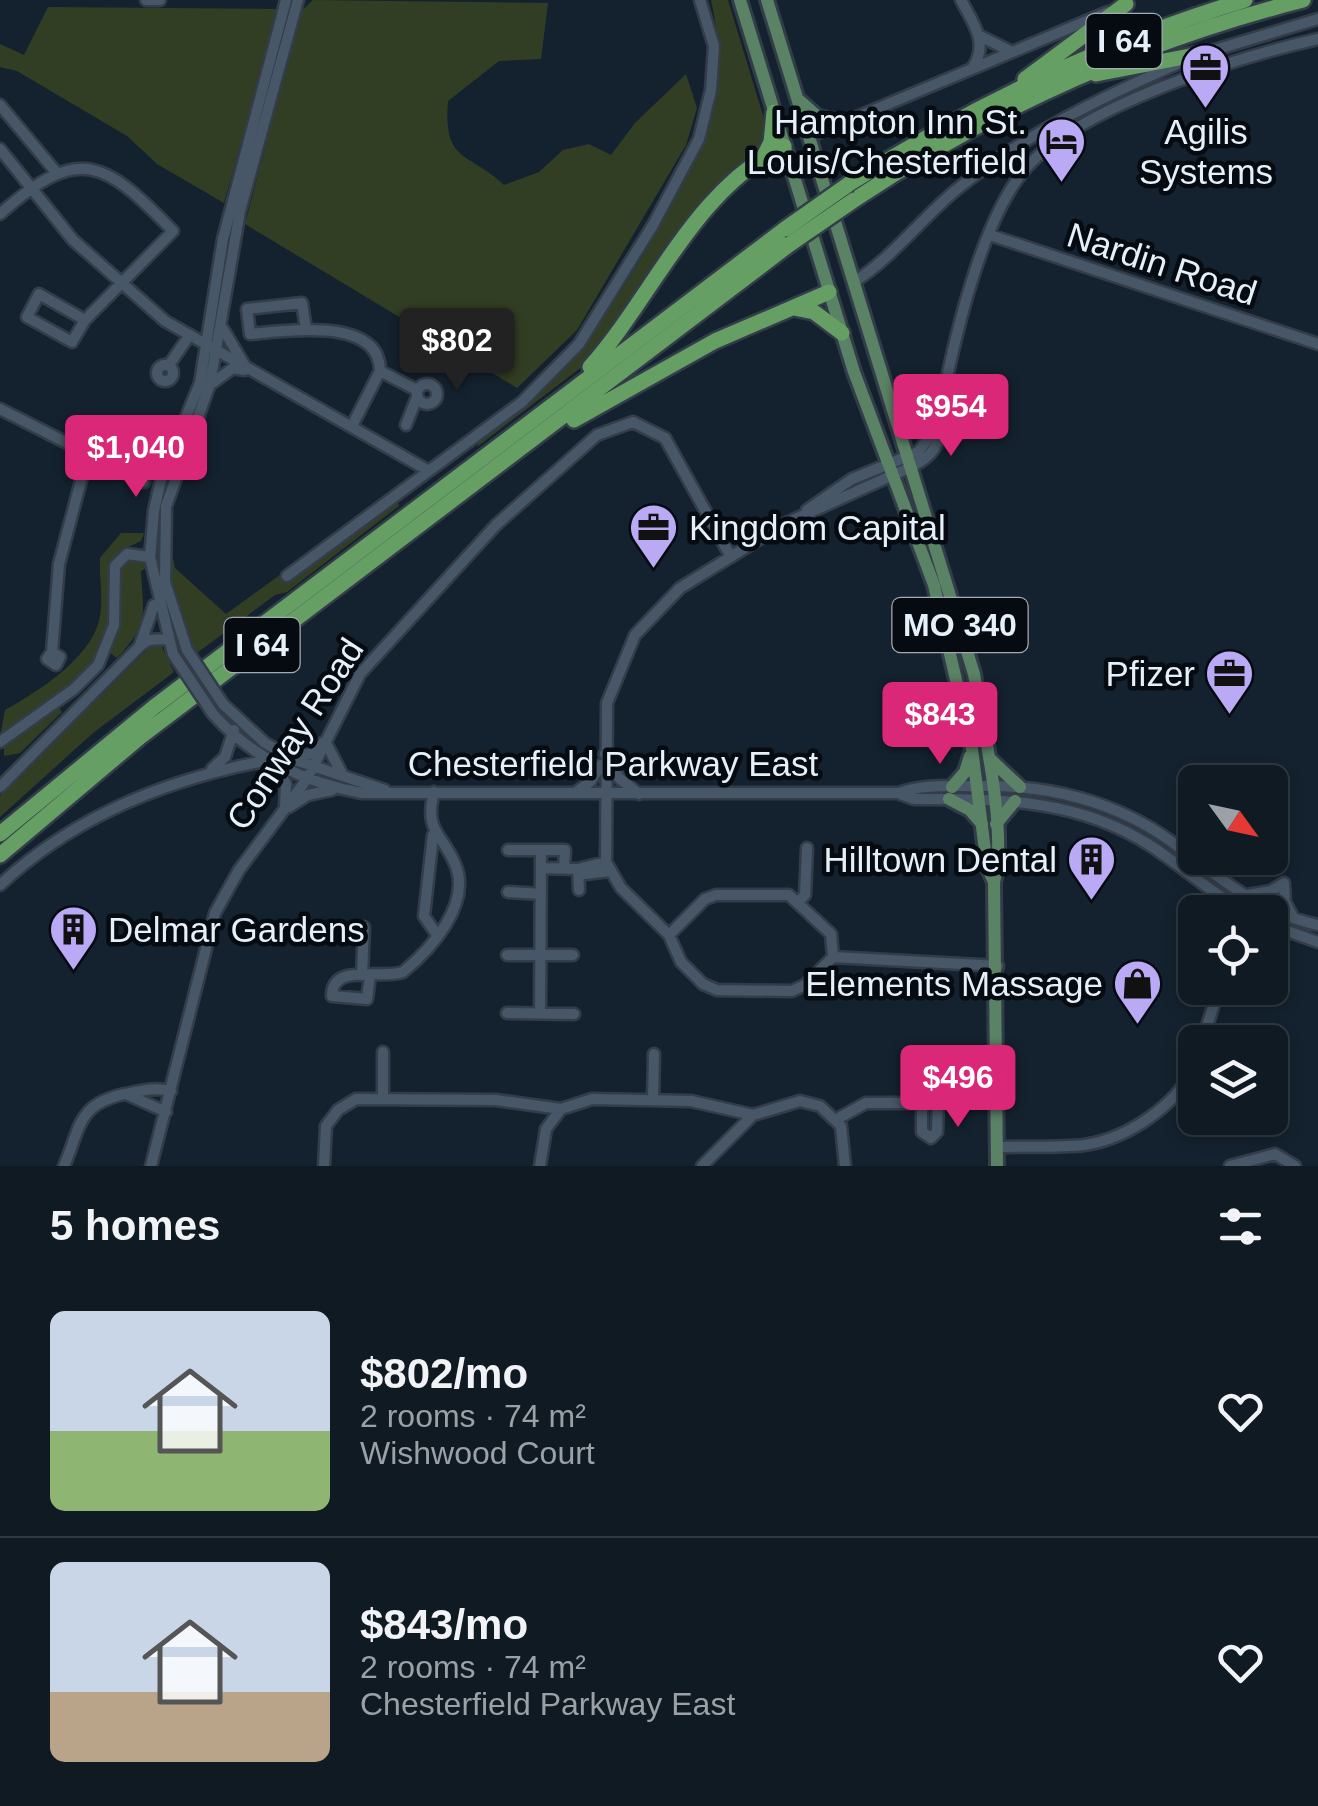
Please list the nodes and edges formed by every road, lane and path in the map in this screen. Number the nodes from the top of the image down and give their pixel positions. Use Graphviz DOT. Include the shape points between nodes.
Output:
graph roads {
  1 [pos="146,0"];
  2 [pos="160,0"];
  3 [pos="286,0"];
  4 [pos="298,0"];
  5 [pos="700,0"];
  6 [pos="740,0"];
  7 [pos="767,0"];
  8 [pos="960,0"];
  9 [pos="1245,0"];
  10 [pos="1303,0"];
  11 [pos="1131,2"];
  12 [pos="1318,19"];
  13 [pos="979,35"];
  14 [pos="1318,38"];
  15 [pos="1012,52"];
  16 [pos="1200,54"];
  17 [pos="972,69"];
  18 [pos="1082,75"];
  19 [pos="1008,92"];
  20 [pos="797,97"];
  21 [pos="0,105"];
  22 [pos="774,112"];
  23 [pos="846,122"];
  24 [pos="809,137"];
  25 [pos="784,146"];
  26 [pos="0,148"];
  27 [pos="764,156"];
  28 [pos="56,172"];
  29 [pos="33,188"];
  30 [pos="851,192"];
  31 [pos="0,214"];
  32 [pos="990,234"];
  33 [pos="788,237"];
  34 [pos="854,282"];
  35 [pos="120,287"];
  36 [pos="829,292"];
  37 [pos="790,308"];
  38 [pos="214,310"];
  39 [pos="85,320"];
  40 [pos="221,325"];
  41 [pos="306,329"];
  42 [pos="842,332"];
  43 [pos="186,334"];
  44 [pos="1318,344"];
  45 [pos="214,351"];
  46 [pos="169,365"];
  47 [pos="248,370"];
  48 [pos="380,371"];
  49 [pos="210,384"];
  50 [pos="568,393"];
  51 [pos="0,409"];
  52 [pos="896,417"];
  53 [pos="940,422"];
  54 [pos="406,425"];
  55 [pos="352,426"];
  56 [pos="530,442"];
  57 [pos="88,454"];
  58 [pos="910,462"];
  59 [pos="892,469"];
  60 [pos="429,471"];
  61 [pos="144,482"];
  62 [pos="163,528"];
  63 [pos="152,537"];
  64 [pos="122,557"];
  65 [pos="150,557"];
  66 [pos="731,558"];
  67 [pos="287,576"];
  68 [pos="154,589"];
  69 [pos="166,638"];
  70 [pos="140,646"];
  71 [pos="182,649"];
  72 [pos="52,652"];
  73 [pos="233,714"];
  74 [pos="234,735"];
  75 [pos="328,738"];
  76 [pos="0,742"];
  77 [pos="972,748"];
  78 [pos="604,753"];
  79 [pos="286,755"];
  80 [pos="989,758"];
  81 [pos="272,761"];
  82 [pos="0,768"];
  83 [pos="310,774"];
  84 [pos="10,776"];
  85 [pos="203,776"];
  86 [pos="344,776"];
  87 [pos="1020,787"];
  88 [pos="0,788"];
  89 [pos="340,789"];
  90 [pos="386,790"];
  91 [pos="434,792"];
  92 [pos="951,793"];
  93 [pos="985,793"];
  94 [pos="574,794"];
  95 [pos="604,794"];
  96 [pos="640,794"];
  97 [pos="1015,801"];
  98 [pos="284,810"];
  99 [pos="989,825"];
  100 [pos="0,834"];
  101 [pos="434,834"];
  102 [pos="806,848"];
  103 [pos="508,850"];
  104 [pos="541,850"];
  105 [pos="0,855"];
  106 [pos="608,866"];
  107 [pos="541,868"];
  108 [pos="564,868"];
  109 [pos="578,870"];
  110 [pos="0,886"];
  111 [pos="578,890"];
  112 [pos="508,892"];
  113 [pos="1239,893"];
  114 [pos="541,894"];
  115 [pos="1216,895"];
  116 [pos="1242,895"];
  117 [pos="800,900"];
  118 [pos="1288,916"];
  119 [pos="1294,918"];
  120 [pos="364,926"];
  121 [pos="1318,926"];
  122 [pos="1288,932"];
  123 [pos="438,935"];
  124 [pos="669,935"];
  125 [pos="1318,942"];
  126 [pos="507,954"];
  127 [pos="573,955"];
  128 [pos="540,956"];
  129 [pos="833,957"];
  130 [pos="998,966"];
  131 [pos="540,1013"];
  132 [pos="507,1014"];
  133 [pos="574,1014"];
  134 [pos="384,1052"];
  135 [pos="654,1054"];
  136 [pos="154,1089"];
  137 [pos="171,1091"];
  138 [pos="1178,1092"];
  139 [pos="126,1094"];
  140 [pos="383,1098"];
  141 [pos="653,1100"];
  142 [pos="922,1103"];
  143 [pos="150,1105"];
  144 [pos="534,1106"];
  145 [pos="723,1108"];
  146 [pos="561,1109"];
  147 [pos="166,1112"];
  148 [pos="753,1115"];
  149 [pos="836,1119"];
  150 [pos="548,1125"];
  151 [pos="736,1128"];
  152 [pos="997,1147"];
  153 [pos="64,1166"];
  154 [pos="152,1166"];
  155 [pos="324,1166"];
  156 [pos="540,1166"];
  157 [pos="702,1166"];
  158 [pos="845,1166"];
  159 [pos="997,1166"];
  160 [pos="1230,1166"];
  161 [pos="1296,1166"];
  1 -- 2 [label="street"];
  3 -- 38 [label="street, Chesterfield Parkway East" via="222,239"];
  4 -- 40 [label="street, Chesterfield Parkway East" via="240,211"];
  5 -- 60 [label="street" via="713,40 711,90 698,139 670,196 608,302 557,370"];
  6 -- 22 [label="main road, MO 340"];
  7 -- 20 [label="main road, MO 340"];
  8 -- 13 [label="street"];
  9 -- 19 [label="highway, I 64" via="1112,46"];
  10 -- 18 [label="highway, I 64"];
  11 -- 15 [label="street"];
  11 -- 19 [label="highway"];
  12 -- 16 [label="street"];
  13 -- 15 [label="street"];
  13 -- 17 [label="street"];
  14 -- 32 [label="street" via="1215,68 1072,132 1015,181"];
  15 -- 17 [label="street"];
  16 -- 18 [label="highway"];
  16 -- 34 [label="street" via="1022,141 947,197"];
  17 -- 23 [label="street"];
  18 -- 30 [label="highway, I 64"];
  19 -- 30 [label="highway, I 64"];
  20 -- 23 [label="main road" via="818,116"];
  20 -- 24 [label="main road, MO 340"];
  21 -- 28 [label="street"];
  22 -- 25 [label="main road, MO 340"];
  22 -- 27 [label="highway"];
  23 -- 24 [label="street"];
  24 -- 25 [label="main road"];
  24 -- 34 [label="main road, MO 340"];
  25 -- 27 [label="highway"];
  25 -- 36 [label="main road, MO 340"];
  26 -- 29 [label="street"];
  27 -- 50 [label="highway" via="711,202 621,333"];
  28 -- 29 [label="street"];
  28 -- 35 [label="street" via="103,170 173,231"];
  29 -- 31 [label="street"];
  29 -- 35 [label="street"];
  30 -- 33 [label="highway, I 64, bridge"];
  32 -- 44 [label="street, Nardin Road"];
  32 -- 53 [label="street" via="949,368"];
  33 -- 50 [label="highway, I 64"];
  33 -- 56 [label="highway, I 64"];
  34 -- 36 [label="main road"];
  34 -- 52 [label="main road, MO 340"];
  35 -- 39 [label="street"];
  35 -- 43 [label="street"];
  36 -- 37 [label="highway"];
  36 -- 42 [label="main road, MO 340"];
  37 -- 42 [label="highway" via="814,312"];
  37 -- 56 [label="highway" via="715,341"];
  38 -- 43 [label="street" via="204,326"];
  38 -- 45 [label="street, Chesterfield Parkway East"];
  39 -- 39 [label="street" via="38,294 27,317 72,342"];
  40 -- 45 [label="street, Chesterfield Parkway East"];
  40 -- 47 [label="street"];
  41 -- 41 [label="street" via="302,302 247,309 250,334"];
  41 -- 48 [label="street" via="364,341 377,354"];
  42 -- 59 [label="main road, MO 340"];
  43 -- 45 [label="street"];
  43 -- 46 [label="street"];
  45 -- 47 [label="street"];
  45 -- 49 [label="street, Chesterfield Parkway East"];
  45 -- 63 [label="street, Chesterfield Parkway East" via="162,476"];
  47 -- 49 [label="street" via="233,368"];
  47 -- 55 [label="street"];
  48 -- 54 [label="street" via="417,394"];
  48 -- 55 [label="street"];
  49 -- 62 [label="street, Chesterfield Parkway East" via="174,476"];
  50 -- 100 [label="highway, I 64" via="94,753"];
  51 -- 57 [label="street"];
  52 -- 53 [label="main road" via="921,430"];
  52 -- 58 [label="main road, MO 340"];
  53 -- 58 [label="street" via="934,448"];
  55 -- 60 [label="street"];
  56 -- 105 [label="highway, I 64" via="140,737"];
  57 -- 61 [label="street"];
  57 -- 72 [label="street" via="59,564"];
  58 -- 59 [label="street"];
  58 -- 80 [label="main road, MO 340" via="974,674"];
  59 -- 66 [label="street" via="842,484"];
  59 -- 77 [label="main road, MO 340" via="938,597"];
  60 -- 67 [label="street"];
  62 -- 63 [label="street"];
  62 -- 71 [label="street, Chesterfield Parkway East" via="164,582"];
  63 -- 64 [label="street"];
  63 -- 65 [label="street, Chesterfield Parkway East"];
  64 -- 65 [label="street"];
  64 -- 76 [label="street" via="114,572 114,626 98,665"];
  65 -- 68 [label="street, Chesterfield Parkway East"];
  66 -- 75 [label="street, Conway Road" via="666,438 633,422 612,426 496,525 377,651"];
  66 -- 78 [label="street" via="680,588 635,634 607,704"];
  68 -- 69 [label="street, Chesterfield Parkway East"];
  68 -- 70 [label="street" via="154,612"];
  69 -- 70 [label="street"];
  69 -- 71 [label="street, Chesterfield Parkway East"];
  70 -- 84 [label="street"];
  71 -- 73 [label="street, Chesterfield Parkway East, bridge"];
  71 -- 74 [label="street, Chesterfield Parkway East, bridge" via="213,714"];
  73 -- 74 [label="street"];
  73 -- 79 [label="street, Chesterfield Parkway East"];
  74 -- 81 [label="street, Chesterfield Parkway East"];
  74 -- 85 [label="street" via="225,757"];
  75 -- 79 [label="street" via="310,754"];
  75 -- 83 [label="street, Conway Road"];
  75 -- 86 [label="street" via="331,760"];
  77 -- 92 [label="main road"];
  77 -- 93 [label="main road, MO 340"];
  78 -- 94 [label="street" via="594,777"];
  78 -- 95 [label="street"];
  78 -- 96 [label="street" via="619,778"];
  79 -- 83 [label="street, Chesterfield Parkway East"];
  80 -- 87 [label="main road"];
  80 -- 93 [label="main road, MO 340"];
  81 -- 83 [label="street, Chesterfield Parkway East"];
  81 -- 85 [label="street"];
  81 -- 98 [label="street" via="286,784"];
  82 -- 84 [label="street"];
  83 -- 86 [label="street, Chesterfield Parkway East"];
  83 -- 89 [label="street, Chesterfield Parkway East"];
  83 -- 98 [label="street, Conway Road"];
  84 -- 88 [label="street"];
  85 -- 110 [label="street" via="70,830"];
  86 -- 90 [label="street, Chesterfield Parkway East"];
  87 -- 93 [label="street"];
  87 -- 113 [label="street" via="1118,810"];
  89 -- 90 [label="street, Chesterfield Parkway East"];
  89 -- 98 [label="street" via="308,795"];
  90 -- 91 [label="street, Chesterfield Parkway East"];
  91 -- 94 [label="street, Chesterfield Parkway East"];
  91 -- 101 [label="street"];
  92 -- 93 [label="street, Chesterfield Parkway East"];
  92 -- 96 [label="street, Chesterfield Parkway East" via="914,799 898,793"];
  92 -- 99 [label="main road"];
  93 -- 97 [label="street"];
  93 -- 99 [label="main road, MO 340"];
  94 -- 95 [label="street, Chesterfield Parkway East"];
  95 -- 96 [label="street, Chesterfield Parkway East"];
  95 -- 106 [label="street"];
  97 -- 99 [label="main road"];
  97 -- 115 [label="street" via="1070,809 1126,831"];
  98 -- 137 [label="street, Conway Road" via="214,913"];
  99 -- 130 [label="main road, MO 340" via="999,864"];
  101 -- 123 [label="street" via="424,916"];
  101 -- 123 [label="street" via="459,882"];
  102 -- 117 [label="street"];
  103 -- 104 [label="street"];
  104 -- 107 [label="street"];
  104 -- 108 [label="street" via="565,850"];
  106 -- 109 [label="street"];
  106 -- 124 [label="street" via="620,888"];
  107 -- 108 [label="street"];
  107 -- 114 [label="street"];
  108 -- 109 [label="street"];
  109 -- 111 [label="street"];
  112 -- 114 [label="street"];
  113 -- 116 [label="street"];
  113 -- 119 [label="street" via="1258,895 1284,883"];
  114 -- 128 [label="street"];
  117 -- 124 [label="street" via="716,895"];
  117 -- 129 [label="street" via="835,940"];
  118 -- 119 [label="street"];
  119 -- 121 [label="street"];
  120 -- 123 [label="street" via="366,976 403,972"];
  122 -- 125 [label="street"];
  124 -- 129 [label="street" via="681,962 716,990 792,991"];
  126 -- 128 [label="street"];
  127 -- 128 [label="street"];
  128 -- 131 [label="street"];
  129 -- 130 [label="street"];
  130 -- 152 [label="main road, MO 340"];
  131 -- 132 [label="street"];
  131 -- 133 [label="street"];
  134 -- 140 [label="street"];
  135 -- 141 [label="street"];
  136 -- 137 [label="street"];
  136 -- 139 [label="street"];
  136 -- 143 [label="street"];
  137 -- 147 [label="street, Conway Road"];
  138 -- 152 [label="street" via="1152,1116 1097,1141"];
  139 -- 143 [label="street"];
  139 -- 153 [label="street" via="90,1107"];
  140 -- 144 [label="street"];
  140 -- 155 [label="street" via="349,1102 331,1118"];
  141 -- 145 [label="street"];
  141 -- 146 [label="street" via="592,1100"];
  142 -- 149 [label="street" via="866,1104"];
  143 -- 147 [label="street"];
  144 -- 146 [label="street"];
  144 -- 150 [label="street"];
  145 -- 148 [label="street"];
  145 -- 151 [label="street"];
  146 -- 150 [label="street"];
  147 -- 154 [label="street, Conway Road"];
  148 -- 149 [label="street" via="800,1101"];
  148 -- 151 [label="street"];
  149 -- 158 [label="street"];
  150 -- 156 [label="street"];
  151 -- 157 [label="street"];
  152 -- 159 [label="main road, MO 340"];
  160 -- 161 [label="street" via="1275,1154"];
}
